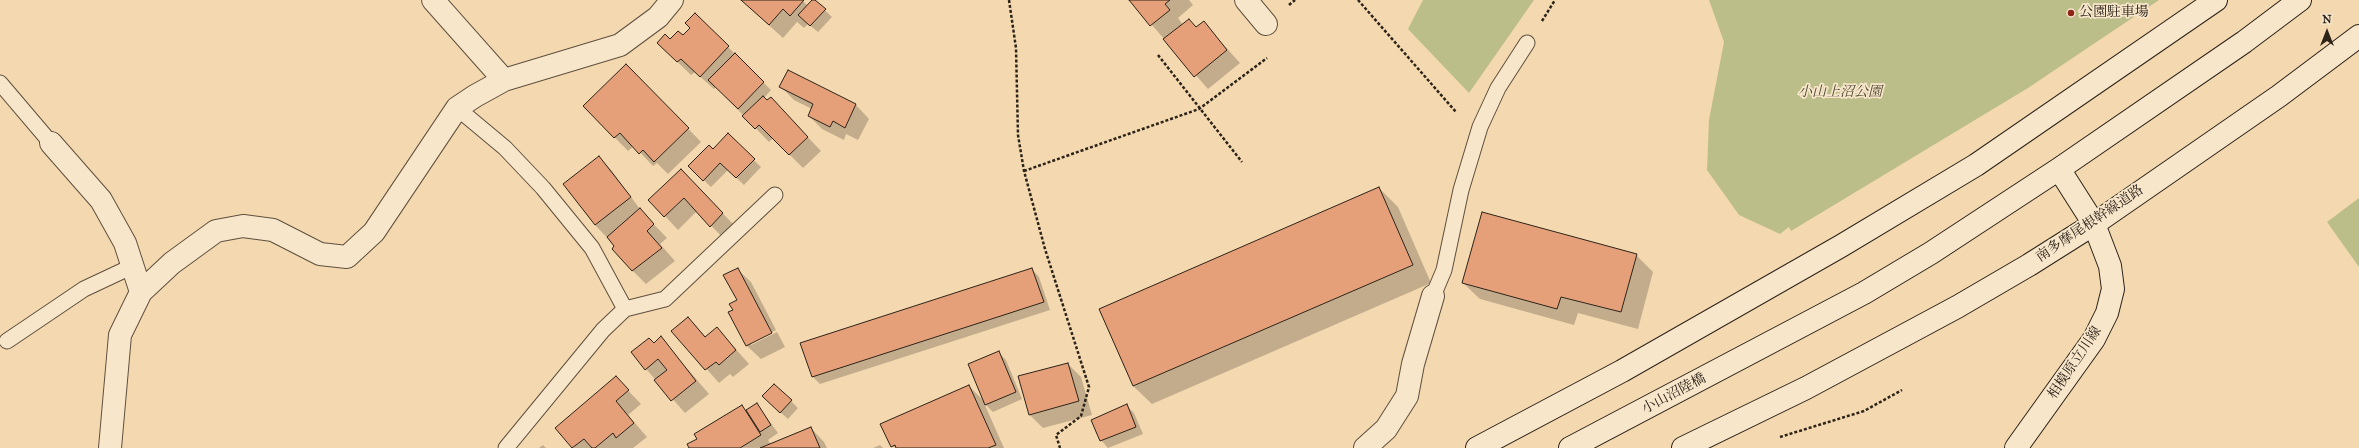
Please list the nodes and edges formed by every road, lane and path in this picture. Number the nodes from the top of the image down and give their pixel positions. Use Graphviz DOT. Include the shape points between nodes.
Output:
graph roads {
  1 [pos="433,0"];
  2 [pos="672,0"];
  3 [pos="1009,0"];
  4 [pos="1246,0"];
  5 [pos="1358,0"];
  6 [pos="2216,0"];
  7 [pos="2300,0"];
  8 [pos="1266,24"];
  9 [pos="2359,36"];
  10 [pos="1527,43"];
  11 [pos="1158,55"];
  12 [pos="1268,58"];
  13 [pos="504,80"];
  14 [pos="0,83"];
  15 [pos="457,108"];
  16 [pos="1199,109"];
  17 [pos="1458,114"];
  18 [pos="51,143"];
  19 [pos="1242,162"];
  20 [pos="2059,169"];
  21 [pos="1024,171"];
  22 [pos="775,195"];
  23 [pos="2094,224"];
  24 [pos="133,266"];
  25 [pos="141,292"];
  26 [pos="1433,296"];
  27 [pos="625,309"];
  28 [pos="7,341"];
  29 [pos="1902,390"];
  30 [pos="1785,437"];
  31 [pos="110,448"];
  32 [pos="506,448"];
  33 [pos="1060,448"];
  34 [pos="1365,448"];
  35 [pos="1477,448"];
  36 [pos="1570,448"];
  37 [pos="1682,448"];
  38 [pos="2016,448"];
  1 -- 13 [label="main road"];
  2 -- 13 [label="main road" via="658,17 620,45"];
  3 -- 21 [label="path" via="1016,48 1018,135"];
  4 -- 8 [label="main road"];
  5 -- 17 [label="path"];
  6 -- 35 [label="main road" via="1969,169 1841,246 1629,367"];
  7 -- 20 [label="main road" via="2244,42"];
  9 -- 23 [label="main road, 南多摩尾根幹線道路" via="2279,96"];
  10 -- 26 [label="lane" via="1498,88 1480,127 1461,190 1444,270"];
  11 -- 16 [label="path"];
  12 -- 16 [label="path"];
  13 -- 15 [label="main road"];
  14 -- 18 [label="lane"];
  15 -- 25 [label="main road" via="374,232 347,257 320,254 273,230 243,226 216,231 172,263"];
  15 -- 27 [label="lane" via="506,148 557,206 592,248"];
  16 -- 19 [label="path"];
  16 -- 21 [label="path"];
  18 -- 24 [label="main road" via="101,200 125,243"];
  20 -- 23 [label="main road, 相模原立川線"];
  20 -- 36 [label="main road, 小山沼陸橋" via="1924,257 1778,340"];
  21 -- 33 [label="path" via="1045,249 1089,387 1081,416 1056,435"];
  22 -- 27 [label="lane" via="665,299"];
  23 -- 37 [label="main road, 南多摩尾根幹線道路" via="1957,307 1806,388"];
  23 -- 38 [label="main road, 相模原立川線" via="2113,281 2107,313 2094,339"];
  24 -- 25 [label="main road"];
  24 -- 28 [label="lane" via="84,289"];
  25 -- 31 [label="main road" via="120,334"];
  26 -- 34 [label="main road" via="1413,364 1407,396 1386,429"];
  27 -- 32 [label="lane" via="603,330"];
  29 -- 30 [label="path" via="1864,411"];
}
